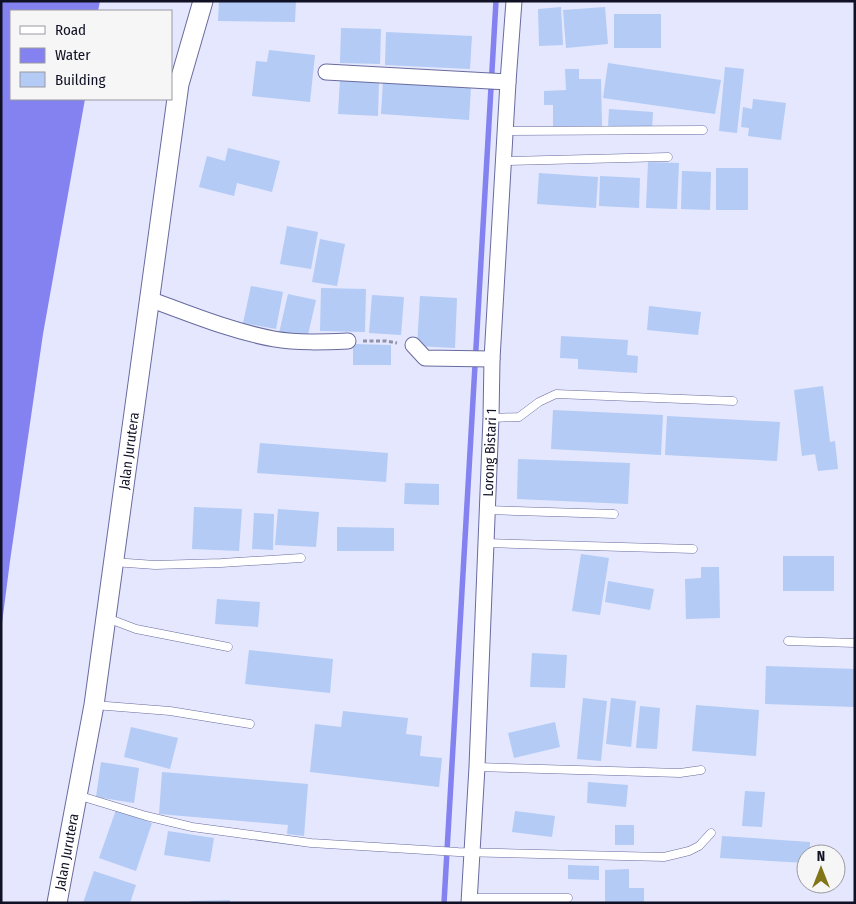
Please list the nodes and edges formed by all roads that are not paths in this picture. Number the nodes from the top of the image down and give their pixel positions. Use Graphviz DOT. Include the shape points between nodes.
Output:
graph roads {
  1 [pos="203,1"];
  2 [pos="514,1"];
  3 [pos="326,72"];
  4 [pos="503,82"];
  5 [pos="703,130"];
  6 [pos="505,131"];
  7 [pos="668,157"];
  8 [pos="504,161"];
  9 [pos="149,300"];
  10 [pos="348,341"];
  11 [pos="413,345"];
  12 [pos="487,359"];
  13 [pos="734,401"];
  14 [pos="491,418"];
  15 [pos="487,510"];
  16 [pos="614,514"];
  17 [pos="486,543"];
  18 [pos="693,549"];
  19 [pos="301,558"];
  20 [pos="113,562"];
  21 [pos="105,618"];
  22 [pos="788,641"];
  23 [pos="855,643"];
  24 [pos="228,647"];
  25 [pos="94,705"];
  26 [pos="250,724"];
  27 [pos="477,767"];
  28 [pos="702,770"];
  29 [pos="77,795"];
  30 [pos="711,833"];
  31 [pos="465,852"];
  32 [pos="568,898"];
  33 [pos="469,901"];
  34 [pos="57,903"];
  1 -- 9 [label="street, Jalan Jurutera" via="179,84"];
  2 -- 4 [label="street, Lorong Bistari 1"];
  3 -- 4 [label="street"];
  4 -- 6 [label="street, Lorong Bistari 1"];
  5 -- 6 [label="lane"];
  6 -- 8 [label="street, Lorong Bistari 1"];
  7 -- 8 [label="lane"];
  8 -- 12 [label="street, Lorong Bistari 1"];
  9 -- 10 [label="street" via="205,320 275,339"];
  9 -- 20 [label="street, Jalan Jurutera"];
  11 -- 12 [label="street" via="425,358"];
  12 -- 14 [label="street, Lorong Bistari 1"];
  13 -- 14 [label="lane" via="556,394 519,417"];
  14 -- 15 [label="street, Lorong Bistari 1"];
  15 -- 16 [label="lane"];
  15 -- 17 [label="street, Lorong Bistari 1"];
  17 -- 18 [label="lane"];
  17 -- 27 [label="street, Lorong Bistari 1"];
  19 -- 20 [label="lane" via="155,565"];
  20 -- 21 [label="street, Jalan Jurutera"];
  21 -- 24 [label="lane" via="136,629"];
  21 -- 25 [label="street, Jalan Jurutera"];
  22 -- 23 [label="lane"];
  25 -- 26 [label="lane" via="170,711"];
  25 -- 29 [label="street, Jalan Jurutera"];
  27 -- 28 [label="lane" via="680,773"];
  27 -- 31 [label="street, Lorong Bistari 1"];
  29 -- 31 [label="lane" via="192,826 311,843"];
  29 -- 34 [label="street, Jalan Jurutera"];
  30 -- 31 [label="lane" via="699,846 664,857"];
  31 -- 33 [label="street, Lorong Bistari 1"];
  32 -- 33 [label="lane"];
}
